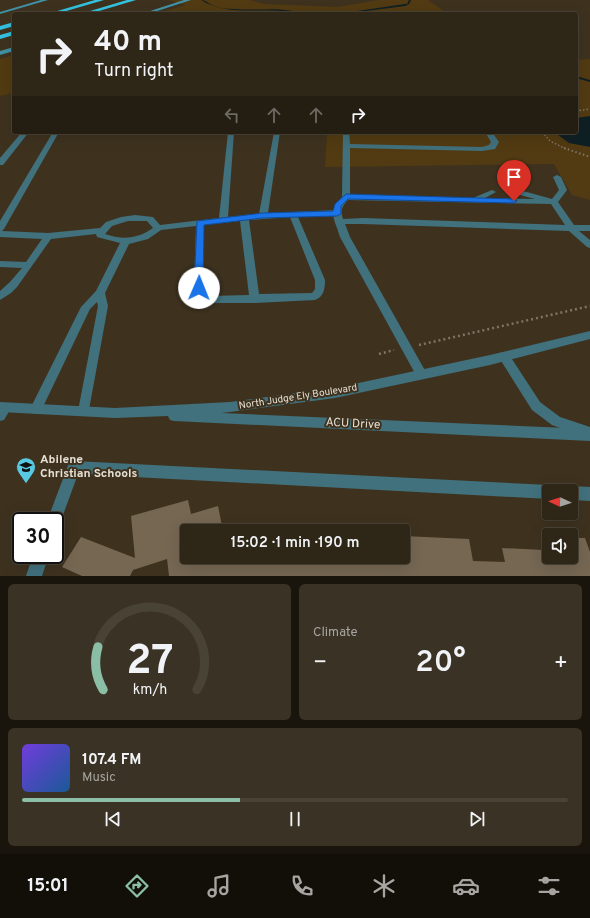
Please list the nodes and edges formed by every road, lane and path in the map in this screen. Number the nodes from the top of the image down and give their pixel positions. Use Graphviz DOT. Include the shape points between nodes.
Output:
graph roads {
  1 [pos="46,0"];
  2 [pos="101,0"];
  3 [pos="133,0"];
  4 [pos="189,0"];
  5 [pos="57,12"];
  6 [pos="90,12"];
  7 [pos="150,12"];
  8 [pos="0,13"];
  9 [pos="12,25"];
  10 [pos="0,28"];
  11 [pos="12,34"];
  12 [pos="0,37"];
  13 [pos="12,50"];
  14 [pos="0,53"];
  15 [pos="590,109"];
  16 [pos="578,111"];
  17 [pos="24,134"];
  18 [pos="55,134"];
  19 [pos="232,134"];
  20 [pos="278,134"];
  21 [pos="346,134"];
  22 [pos="489,134"];
  23 [pos="543,134"];
  24 [pos="346,146"];
  25 [pos="590,157"];
  26 [pos="0,163"];
  27 [pos="557,177"];
  28 [pos="492,192"];
  29 [pos="523,193"];
  30 [pos="346,197"];
  31 [pos="473,200"];
  32 [pos="554,202"];
  33 [pos="293,215"];
  34 [pos="263,216"];
  35 [pos="244,218"];
  36 [pos="338,218"];
  37 [pos="223,220"];
  38 [pos="200,223"];
  39 [pos="158,228"];
  40 [pos="571,228"];
  41 [pos="590,228"];
  42 [pos="0,229"];
  43 [pos="102,231"];
  44 [pos="0,234"];
  45 [pos="48,236"];
  46 [pos="125,242"];
  47 [pos="590,245"];
  48 [pos="0,264"];
  49 [pos="27,265"];
  50 [pos="100,293"];
  51 [pos="0,296"];
  52 [pos="255,299"];
  53 [pos="590,306"];
  54 [pos="590,335"];
  55 [pos="419,345"];
  56 [pos="394,350"];
  57 [pos="379,354"];
  58 [pos="504,356"];
  59 [pos="421,374"];
  60 [pos="36,409"];
  61 [pos="2,410"];
  62 [pos="84,411"];
  63 [pos="116,413"];
  64 [pos="590,434"];
  65 [pos="542,492"];
  66 [pos="578,494"];
  67 [pos="590,494"];
  68 [pos="57,512"];
  69 [pos="38,564"];
  70 [pos="34,576"];
  1 -- 8 [label="main road"];
  2 -- 5 [label="highway"];
  3 -- 6 [label="highway"];
  4 -- 7 [label="main road"];
  9 -- 10 [label="highway"];
  11 -- 12 [label="highway"];
  13 -- 14 [label="main road"];
  15 -- 16 [label="path"];
  17 -- 26 [label="street"];
  18 -- 42 [label="street"];
  19 -- 37 [label="street"];
  20 -- 34 [label="street"];
  21 -- 24 [label="street"];
  22 -- 24 [label="street" via="495,142 492,147 482,149"];
  23 -- 25 [label="path" via="545,138 563,148"];
  24 -- 30 [label="street"];
  27 -- 32 [label="street" via="563,190"];
  28 -- 31 [label="street"];
  29 -- 32 [label="street"];
  30 -- 31 [label="street"];
  30 -- 36 [label="street" via="338,206"];
  31 -- 32 [label="street"];
  32 -- 40 [label="street"];
  33 -- 34 [label="street"];
  33 -- 36 [label="street"];
  33 -- 52 [label="street" via="320,280 320,290 314,296"];
  34 -- 35 [label="street"];
  35 -- 37 [label="street"];
  35 -- 52 [label="street"];
  36 -- 40 [label="street"];
  36 -- 59 [label="street" via="345,236"];
  37 -- 38 [label="street"];
  38 -- 39 [label="street"];
  38 -- 52 [label="street" via="201,296 207,300"];
  39 -- 43 [label="street" via="150,219 126,219 114,221"];
  39 -- 46 [label="street" via="141,240"];
  40 -- 41 [label="street"];
  40 -- 47 [label="street"];
  43 -- 45 [label="street"];
  43 -- 46 [label="street" via="100,235"];
  44 -- 45 [label="street"];
  45 -- 49 [label="street"];
  46 -- 50 [label="street"];
  48 -- 49 [label="street"];
  49 -- 51 [label="street" via="16,281"];
  50 -- 60 [label="street" via="86,307"];
  50 -- 62 [label="street" via="103,306"];
  53 -- 55 [label="path"];
  54 -- 58 [label="street, North Judge Ely Boulevard"];
  56 -- 57 [label="path"];
  58 -- 59 [label="street, North Judge Ely Boulevard"];
  58 -- 64 [label="street" via="536,406 556,421"];
  59 -- 63 [label="street, North Judge Ely Boulevard" via="335,393 230,407"];
  60 -- 61 [label="street, North Judge Ely Boulevard"];
  60 -- 62 [label="street, North Judge Ely Boulevard"];
  62 -- 63 [label="street, North Judge Ely Boulevard"];
  63 -- 64 [label="street, ACU Drive"];
  65 -- 68 [label="street" via="74,467"];
  66 -- 67 [label="street"];
  69 -- 70 [label="street"];
}
